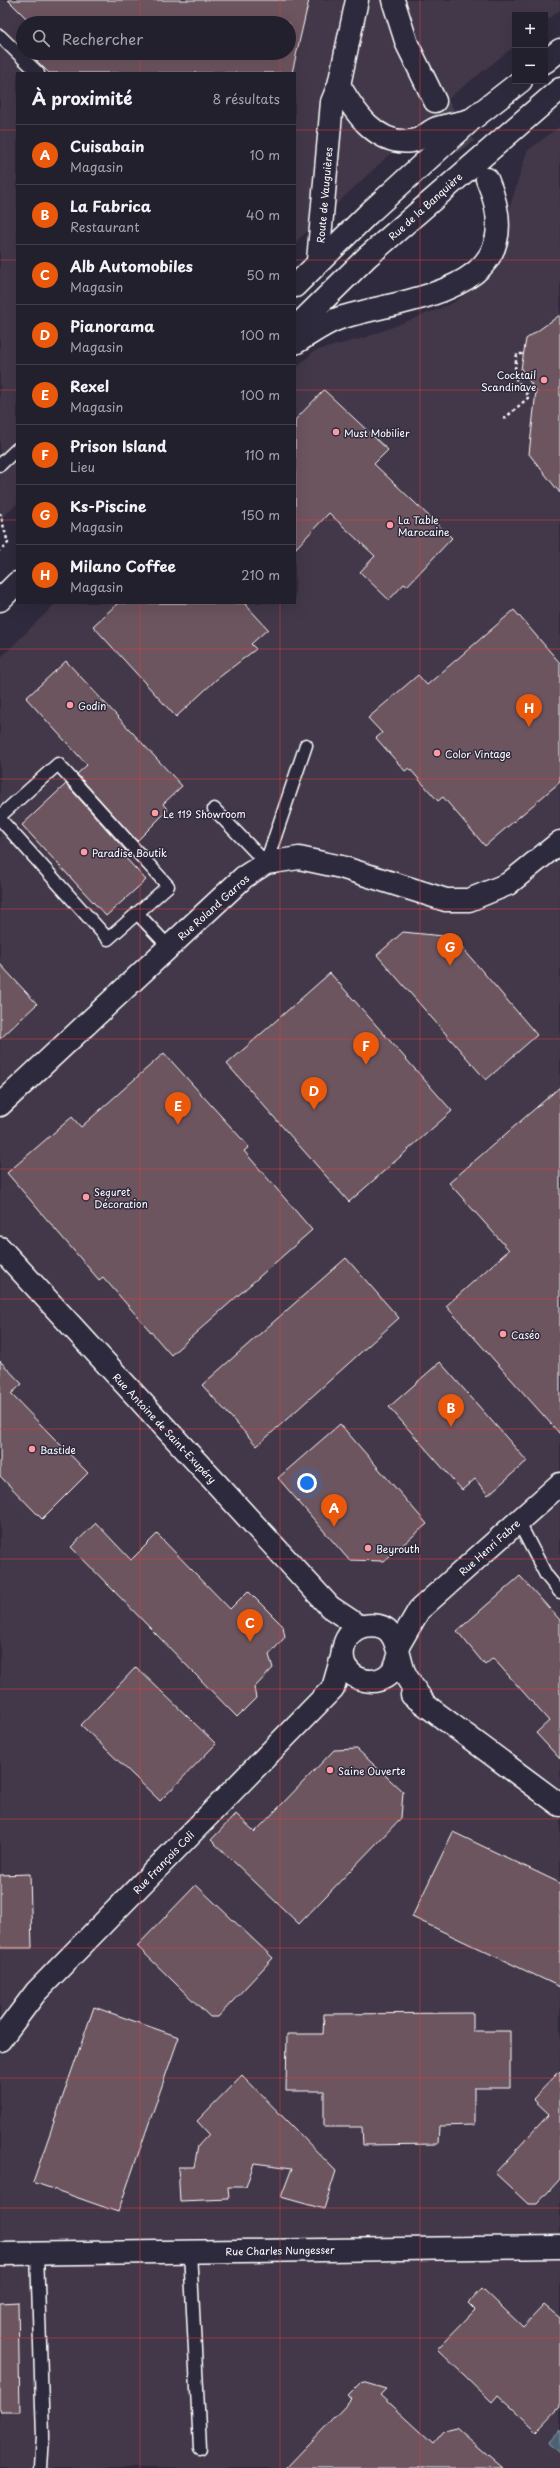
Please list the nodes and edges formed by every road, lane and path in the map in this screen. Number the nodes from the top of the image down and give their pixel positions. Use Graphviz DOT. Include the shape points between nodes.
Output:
graph roads {
  1 [pos="357,0"];
  2 [pos="393,0"];
  3 [pos="0,36"];
  4 [pos="560,50"];
  5 [pos="16,52"];
  6 [pos="25,60"];
  7 [pos="548,60"];
  8 [pos="37,72"];
  9 [pos="517,84"];
  10 [pos="339,85"];
  11 [pos="560,89"];
  12 [pos="435,101"];
  13 [pos="471,120"];
  14 [pos="366,125"];
  15 [pos="330,128"];
  16 [pos="487,179"];
  17 [pos="318,262"];
  18 [pos="296,285"];
  19 [pos="296,327"];
  20 [pos="296,343"];
  21 [pos="524,354"];
  22 [pos="504,419"];
  23 [pos="16,450"];
  24 [pos="0,465"];
  25 [pos="0,513"];
  26 [pos="0,551"];
  27 [pos="16,584"];
  28 [pos="0,600"];
  29 [pos="306,744"];
  30 [pos="214,810"];
  31 [pos="0,816"];
  32 [pos="0,819"];
  33 [pos="560,842"];
  34 [pos="266,863"];
  35 [pos="137,913"];
  36 [pos="169,947"];
  37 [pos="0,1105"];
  38 [pos="0,1248"];
  39 [pos="560,1484"];
  40 [pos="518,1521"];
  41 [pos="560,1592"];
  42 [pos="330,1607"];
  43 [pos="419,1610"];
  44 [pos="370,1626"];
  45 [pos="399,1650"];
  46 [pos="343,1652"];
  47 [pos="376,1680"];
  48 [pos="333,1688"];
  49 [pos="424,1703"];
  50 [pos="560,1805"];
  51 [pos="0,2040"];
  52 [pos="560,2247"];
  53 [pos="190,2251"];
  54 [pos="37,2253"];
  55 [pos="0,2254"];
  56 [pos="200,2448"];
  57 [pos="41,2468"];
  1 -- 10 [label="street, Route de Vauguières"];
  2 -- 12 [label="street" via="407,44"];
  3 -- 5 [label="lane"];
  4 -- 7 [label="street"];
  6 -- 8 [label="lane"];
  9 -- 13 [label="street"];
  10 -- 14 [label="street"];
  10 -- 15 [label="street, Route de Vauguières" via="332,102"];
  11 -- 19 [label="street, Rue de la Banquière" via="367,257"];
  13 -- 14 [label="street" via="436,129 413,141 396,140"];
  13 -- 17 [label="street"];
  14 -- 15 [label="street"];
  15 -- 17 [label="street, Route de Vauguières"];
  16 -- 20 [label="street" via="496,204 496,236 486,262 476,273 429,296 339,318"];
  17 -- 18 [label="street"];
  21 -- 22 [label="path" via="517,354 514,376 529,397"];
  23 -- 24 [label="lane"];
  25 -- 26 [label="path" via="8,543"];
  27 -- 28 [label="street"];
  29 -- 34 [label="lane"];
  30 -- 34 [label="lane"];
  31 -- 35 [label="lane" via="58,764 168,886"];
  32 -- 35 [label="lane" via="108,939"];
  33 -- 34 [label="street, Rue Roland Garros" via="508,884 469,900 446,900 341,866 299,858"];
  34 -- 36 [label="street, Rue Roland Garros" via="244,877"];
  35 -- 36 [label="lane"];
  36 -- 37 [label="street, Rue Roland Garros"];
  38 -- 42 [label="street, Rue Antoine de Saint-Exupéry"];
  39 -- 40 [label="street, Rue Henri Fabre"];
  40 -- 41 [label="lane" via="546,1575"];
  40 -- 43 [label="street, Rue Henri Fabre"];
  42 -- 44 [label="street, Rue Antoine de Saint-Exupéry"];
  42 -- 46 [label="street, Rue Antoine de Saint-Exupéry"];
  43 -- 44 [label="street, Rue Henri Fabre"];
  43 -- 45 [label="street, Rue Henri Fabre"];
  44 -- 45 [label="street" via="388,1630"];
  44 -- 46 [label="street" via="352,1632"];
  45 -- 47 [label="street" via="398,1664"];
  45 -- 49 [label="street" via="405,1673"];
  46 -- 47 [label="street" via="350,1673"];
  46 -- 48 [label="street, Rue François Coli"];
  47 -- 48 [label="street"];
  47 -- 49 [label="street"];
  48 -- 51 [label="street, Rue François Coli" via="36,1992"];
  49 -- 50 [label="street"];
  52 -- 53 [label="street, Rue Charles Nungesser"];
  53 -- 54 [label="street, Rue Charles Nungesser"];
  53 -- 56 [label="lane"];
  54 -- 55 [label="street, Rue Charles Nungesser"];
  54 -- 57 [label="lane" via="43,2436"];
}
